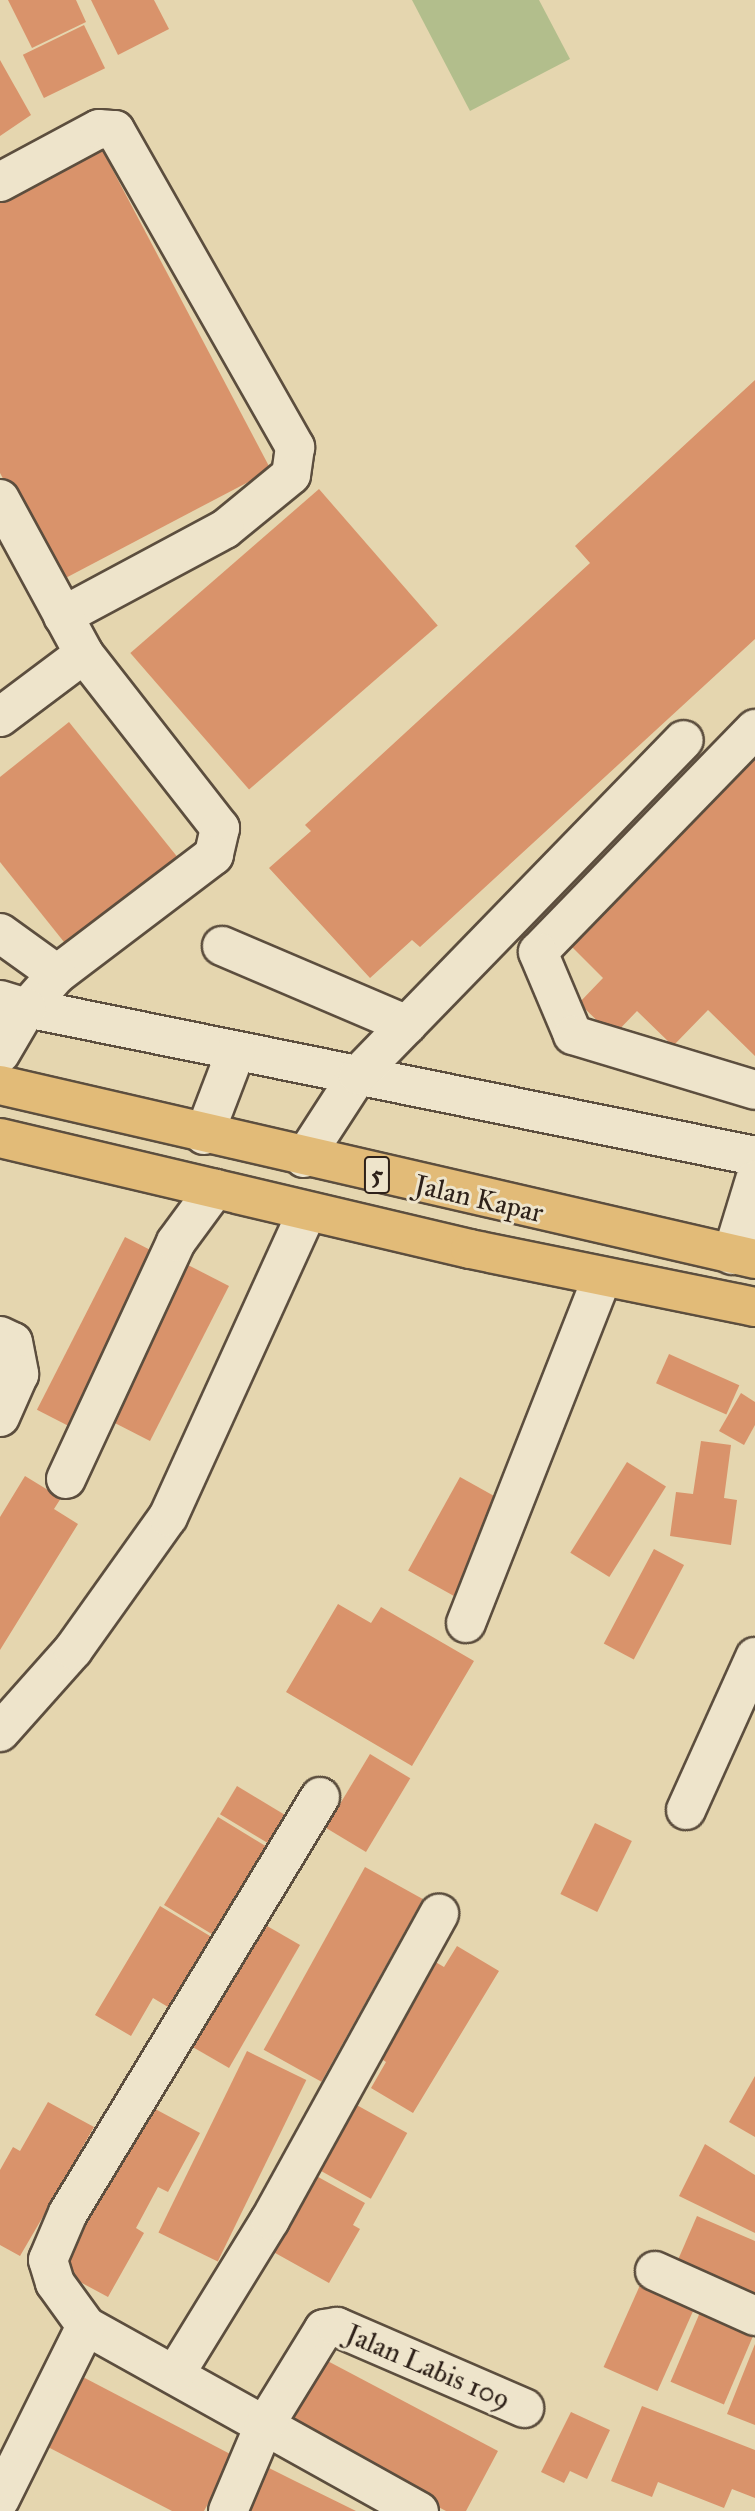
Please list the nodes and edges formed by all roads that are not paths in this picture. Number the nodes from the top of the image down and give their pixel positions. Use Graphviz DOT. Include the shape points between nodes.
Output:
graph roads {
  1 [pos="0,182"];
  2 [pos="0,499"];
  3 [pos="64,616"];
  4 [pos="84,654"];
  5 [pos="0,717"];
  6 [pos="755,729"];
  7 [pos="684,740"];
  8 [pos="0,933"];
  9 [pos="222,946"];
  10 [pos="57,974"];
  11 [pos="14,1004"];
  12 [pos="407,1025"];
  13 [pos="236,1051"];
  14 [pos="0,1055"];
  15 [pos="358,1075"];
  16 [pos="0,1086"];
  17 [pos="755,1090"];
  18 [pos="204,1135"];
  19 [pos="0,1138"];
  20 [pos="755,1156"];
  21 [pos="304,1158"];
  22 [pos="755,1180"];
  23 [pos="215,1189"];
  24 [pos="307,1212"];
  25 [pos="744,1257"];
  26 [pos="603,1277"];
  27 [pos="755,1307"];
  28 [pos="0,1336"];
  29 [pos="0,1417"];
  30 [pos="66,1479"];
  31 [pos="466,1623"];
  32 [pos="755,1657"];
  33 [pos="0,1732"];
  34 [pos="320,1797"];
  35 [pos="686,1810"];
  36 [pos="439,1914"];
  37 [pos="655,2271"];
  38 [pos="755,2316"];
  39 [pos="86,2326"];
  40 [pos="177,2371"];
  41 [pos="524,2408"];
  42 [pos="263,2428"];
  43 [pos="0,2499"];
  44 [pos="228,2511"];
  45 [pos="419,2511"];
  1 -- 3 [label="street" via="99,129 115,130 295,447 291,475 225,529"];
  2 -- 3 [label="street"];
  3 -- 4 [label="street"];
  4 -- 5 [label="street"];
  4 -- 10 [label="street" via="220,828 214,855"];
  6 -- 17 [label="street" via="538,952 573,1035"];
  7 -- 12 [label="street"];
  8 -- 10 [label="street"];
  9 -- 12 [label="street"];
  10 -- 11 [label="street"];
  11 -- 13 [label="street"];
  11 -- 14 [label="street"];
  12 -- 15 [label="street"];
  13 -- 15 [label="street"];
  13 -- 18 [label="street"];
  15 -- 20 [label="street"];
  15 -- 21 [label="street"];
  16 -- 18 [label="highway, Jalan Kapar / 5"];
  18 -- 21 [label="highway, Jalan Kapar / 5"];
  19 -- 23 [label="highway, Jalan Kapar / 5"];
  21 -- 25 [label="highway, Jalan Kapar / 5"];
  22 -- 25 [label="street"];
  23 -- 24 [label="highway, Jalan Kapar / 5"];
  23 -- 30 [label="street" via="176,1242"];
  24 -- 26 [label="highway, Jalan Kapar / 5"];
  24 -- 33 [label="street" via="168,1517 73,1650"];
  26 -- 27 [label="highway, Jalan Kapar / 5"];
  26 -- 31 [label="street"];
  28 -- 29 [label="street" via="13,1342 19,1374"];
  32 -- 35 [label="street"];
  34 -- 39 [label="street" via="57,2235 50,2273"];
  36 -- 40 [label="street" via="270,2220"];
  37 -- 38 [label="street"];
  39 -- 40 [label="street"];
  39 -- 43 [label="street"];
  40 -- 42 [label="street"];
  41 -- 42 [label="street, Jalan Labis 109" via="337,2327 314,2338"];
  42 -- 44 [label="street, Jalan Labis 109"];
  42 -- 45 [label="street"];
}
